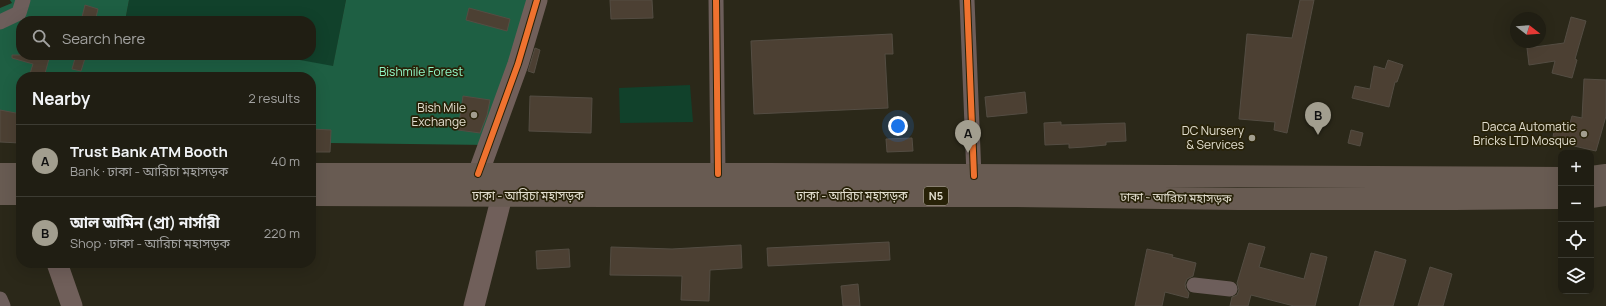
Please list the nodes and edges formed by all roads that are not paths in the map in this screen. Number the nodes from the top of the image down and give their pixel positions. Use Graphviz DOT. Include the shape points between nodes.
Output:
graph roads {
  1 [pos="24,0"];
  2 [pos="537,0"];
  3 [pos="716,0"];
  4 [pos="967,0"];
  5 [pos="0,22"];
  6 [pos="0,174"];
  7 [pos="16,174"];
  8 [pos="316,174"];
  9 [pos="478,174"];
  10 [pos="718,174"];
  11 [pos="1606,175"];
  12 [pos="974,176"];
  13 [pos="1594,177"];
  14 [pos="1558,178"];
  15 [pos="0,194"];
  16 [pos="16,194"];
  17 [pos="316,194"];
  18 [pos="1606,195"];
  19 [pos="502,196"];
  20 [pos="1594,197"];
  21 [pos="1558,198"];
  22 [pos="59,268"];
  23 [pos="1194,285"];
  24 [pos="1230,289"];
  25 [pos="0,299"];
  26 [pos="3,306"];
  27 [pos="72,306"];
  28 [pos="474,306"];
  1 -- 5 [label="street" via="19,12"];
  2 -- 9 [label="street" via="518,64"];
  3 -- 10 [label="street"];
  4 -- 12 [label="street"];
  6 -- 7 [label="highway"];
  8 -- 9 [label="highway, ঢাকা - আরিচা মহাসড়ক / N5"];
  9 -- 10 [label="highway, ঢাকা - আরিচা মহাসড়ক / N5"];
  10 -- 12 [label="highway, ঢাকা - আরিচা মহাসড়ক / N5"];
  11 -- 13 [label="highway"];
  12 -- 14 [label="highway, ঢাকা - আরিচা মহাসড়ক / N5"];
  15 -- 16 [label="highway"];
  17 -- 19 [label="highway, ঢাকা - আরিচা মহাসড়ক / N5"];
  18 -- 20 [label="highway"];
  19 -- 21 [label="highway, ঢাকা - আরিচা মহাসড়ক / N5" via="1015,196 1455,200"];
  19 -- 28 [label="street"];
  22 -- 27 [label="street"];
  23 -- 24 [label="street"];
  25 -- 26 [label="street"];
}
